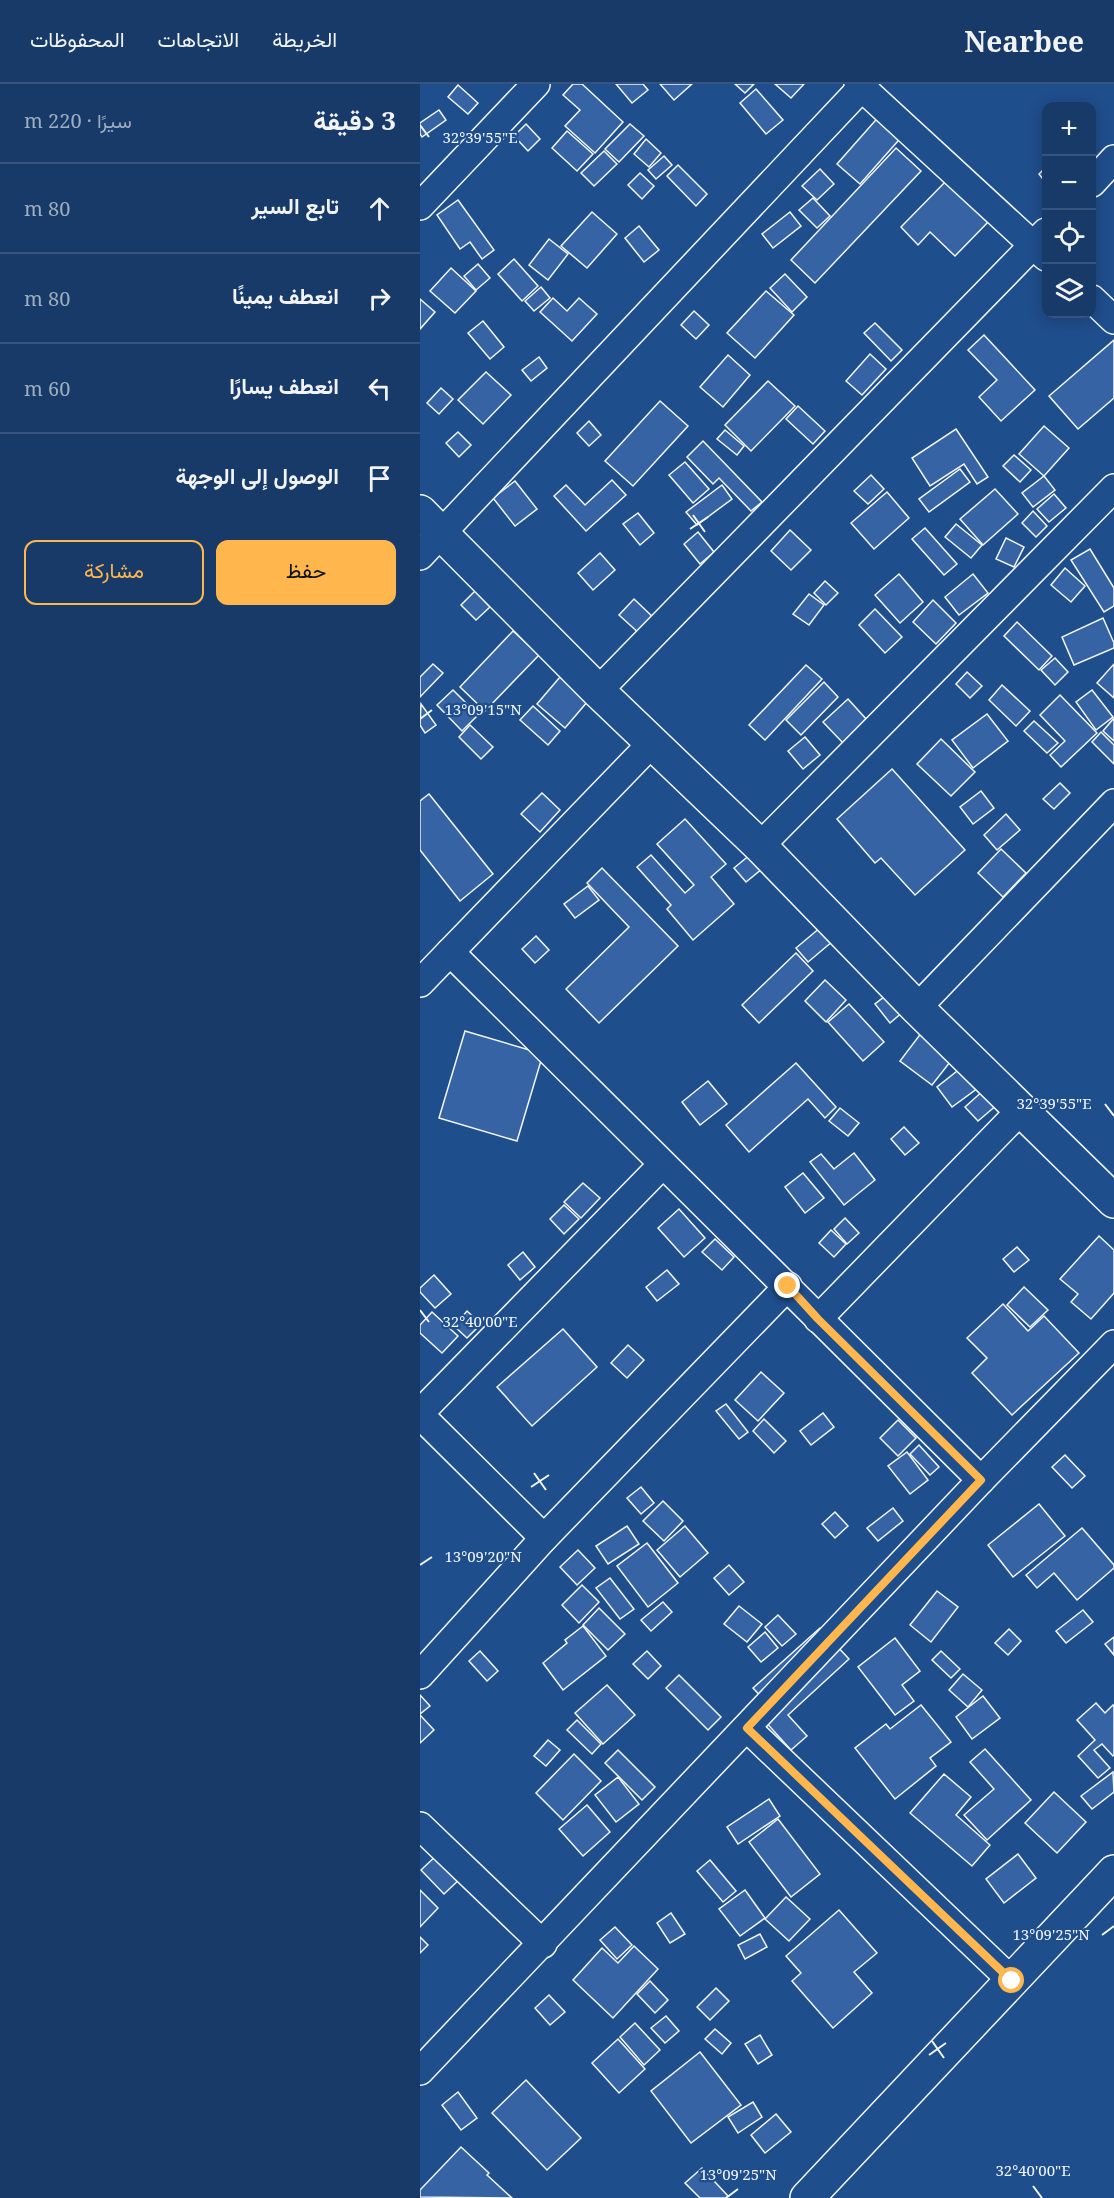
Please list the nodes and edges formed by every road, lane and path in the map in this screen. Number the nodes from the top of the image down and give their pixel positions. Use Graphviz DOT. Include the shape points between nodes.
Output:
graph roads {
  1 [pos="536,84"];
  2 [pos="862,85"];
  3 [pos="1114,159"];
  4 [pos="1096,179"];
  5 [pos="420,206"];
  6 [pos="1042,245"];
  7 [pos="1096,303"];
  8 [pos="1114,320"];
  9 [pos="1114,488"];
  10 [pos="427,534"];
  11 [pos="598,691"];
  12 [pos="652,744"];
  13 [pos="1114,803"];
  14 [pos="759,846"];
  15 [pos="450,952"];
  16 [pos="420,983"];
  17 [pos="917,1008"];
  18 [pos="1022,1110"];
  19 [pos="662,1165"];
  20 [pos="1114,1201"];
  21 [pos="788,1286"];
  22 [pos="818,1319"];
  23 [pos="1114,1344"];
  24 [pos="420,1414"];
  25 [pos="981,1480"];
  26 [pos="544,1538"];
  27 [pos="420,1675"];
  28 [pos="747,1728"];
  29 [pos="420,1826"];
  30 [pos="1114,1872"];
  31 [pos="543,1944"];
  32 [pos="1012,1981"];
  33 [pos="420,2071"];
  34 [pos="807,2198"];
  1 -- 5 [label="street"];
  2 -- 6 [label="street"];
  2 -- 10 [label="street"];
  3 -- 4 [label="street"];
  6 -- 11 [label="street"];
  7 -- 8 [label="street"];
  9 -- 14 [label="street"];
  10 -- 11 [label="street"];
  11 -- 12 [label="street"];
  12 -- 14 [label="street"];
  12 -- 15 [label="street"];
  13 -- 17 [label="street"];
  14 -- 17 [label="street"];
  15 -- 16 [label="street"];
  15 -- 19 [label="street"];
  17 -- 18 [label="street"];
  18 -- 20 [label="street"];
  18 -- 22 [label="street"];
  19 -- 21 [label="street"];
  19 -- 24 [label="street"];
  21 -- 22 [label="street"];
  21 -- 26 [label="street"];
  22 -- 25 [label="street"];
  23 -- 25 [label="street"];
  24 -- 26 [label="street"];
  25 -- 28 [label="street"];
  26 -- 27 [label="street"];
  28 -- 31 [label="street"];
  28 -- 32 [label="street"];
  29 -- 31 [label="street"];
  30 -- 32 [label="street"];
  31 -- 33 [label="street"];
  32 -- 34 [label="street"];
}
